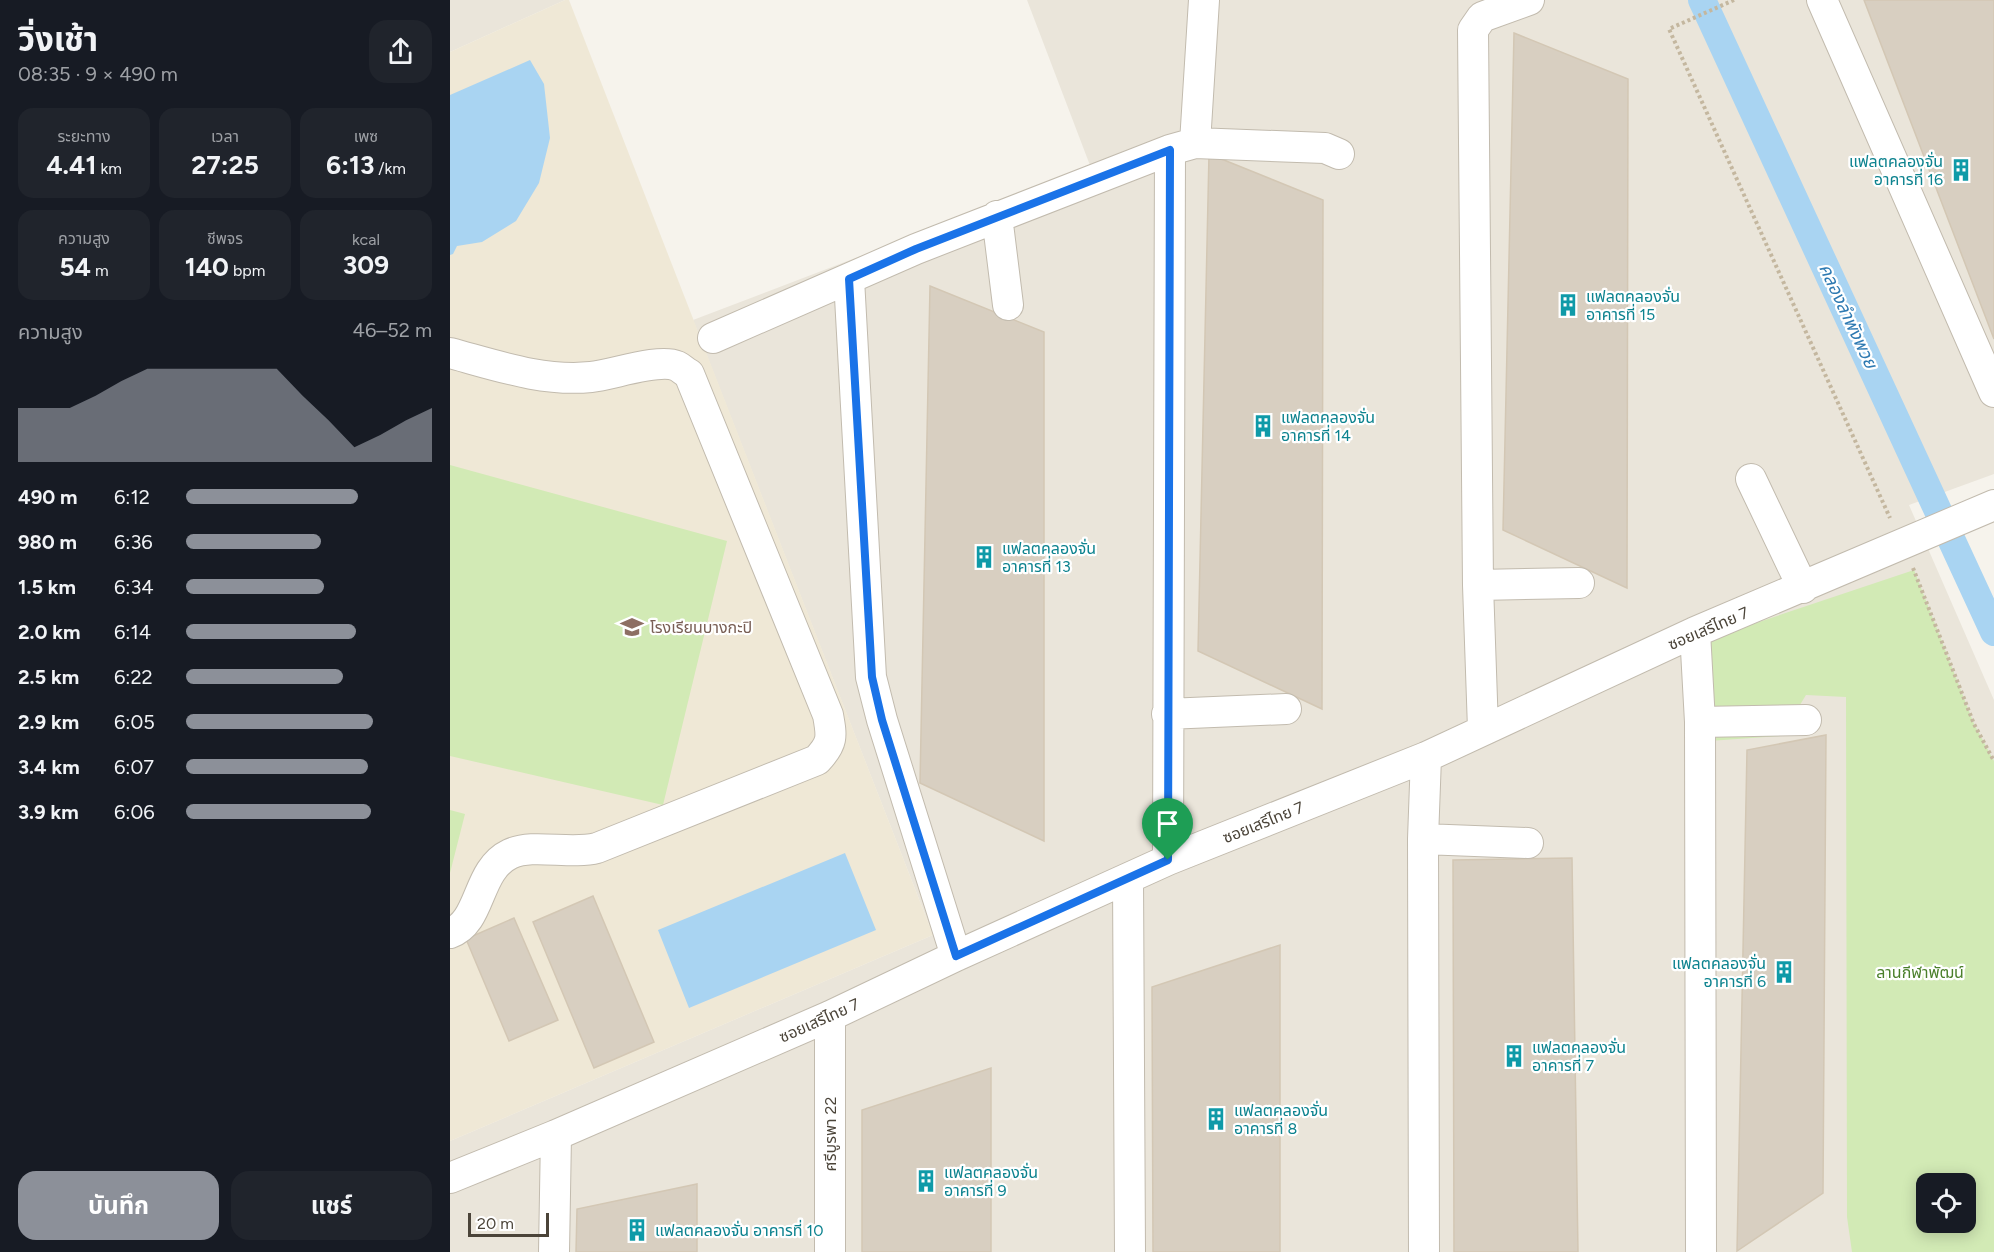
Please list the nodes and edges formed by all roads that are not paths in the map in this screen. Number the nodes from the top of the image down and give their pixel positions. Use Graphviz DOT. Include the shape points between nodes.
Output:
graph roads {
  1 [pos="1204,0"];
  2 [pos="1529,0"];
  3 [pos="1822,0"];
  4 [pos="1183,147"];
  5 [pos="1339,154"];
  6 [pos="998,216"];
  7 [pos="849,279"];
  8 [pos="1008,306"];
  9 [pos="713,338"];
  10 [pos="450,353"];
  11 [pos="1994,392"];
  12 [pos="1751,478"];
  13 [pos="1994,505"];
  14 [pos="1579,583"];
  15 [pos="1478,585"];
  16 [pos="1803,588"];
  17 [pos="1695,632"];
  18 [pos="1287,709"];
  19 [pos="1167,714"];
  20 [pos="1806,720"];
  21 [pos="1700,722"];
  22 [pos="1484,729"];
  23 [pos="1426,756"];
  24 [pos="1423,839"];
  25 [pos="1528,843"];
  26 [pos="1168,860"];
  27 [pos="1128,879"];
  28 [pos="450,933"];
  29 [pos="956,956"];
  30 [pos="830,1016"];
  31 [pos="556,1135"];
  32 [pos="450,1178"];
  33 [pos="554,1252"];
  34 [pos="830,1252"];
  35 [pos="1130,1252"];
  36 [pos="1424,1252"];
  37 [pos="1701,1252"];
  1 -- 4 [label="street"];
  2 -- 15 [label="street" via="1482,17 1473,30"];
  3 -- 11 [label="street"];
  4 -- 5 [label="street" via="1325,148"];
  4 -- 6 [label="street"];
  4 -- 19 [label="street"];
  6 -- 7 [label="street"];
  6 -- 8 [label="street"];
  7 -- 9 [label="street"];
  7 -- 29 [label="street" via="872,677"];
  10 -- 28 [label="street" via="518,372 555,377 591,377 661,364 676,365 688,374 824,705 832,734 828,748 817,760 597,848 583,852 511,853 493,865 469,918"];
  12 -- 16 [label="street"];
  13 -- 16 [label="street, ซอยเสรีไทย 7"];
  14 -- 15 [label="street"];
  15 -- 22 [label="street"];
  16 -- 17 [label="street, ซอยเสรีไทย 7"];
  17 -- 21 [label="street"];
  17 -- 22 [label="street, ซอยเสรีไทย 7"];
  18 -- 19 [label="street"];
  19 -- 26 [label="street"];
  20 -- 21 [label="street"];
  21 -- 37 [label="street"];
  22 -- 23 [label="street, ซอยเสรีไทย 7"];
  23 -- 24 [label="street"];
  23 -- 26 [label="street, ซอยเสรีไทย 7"];
  24 -- 25 [label="street"];
  24 -- 36 [label="street"];
  26 -- 27 [label="street, ซอยเสรีไทย 7"];
  27 -- 29 [label="street, ซอยเสรีไทย 7"];
  27 -- 35 [label="street"];
  29 -- 30 [label="street, ซอยเสรีไทย 7"];
  30 -- 31 [label="street, ซอยเสรีไทย 7"];
  30 -- 34 [label="street, ศรีบูรพา 22"];
  31 -- 32 [label="street, ซอยเสรีไทย 7"];
  31 -- 33 [label="street"];
}
